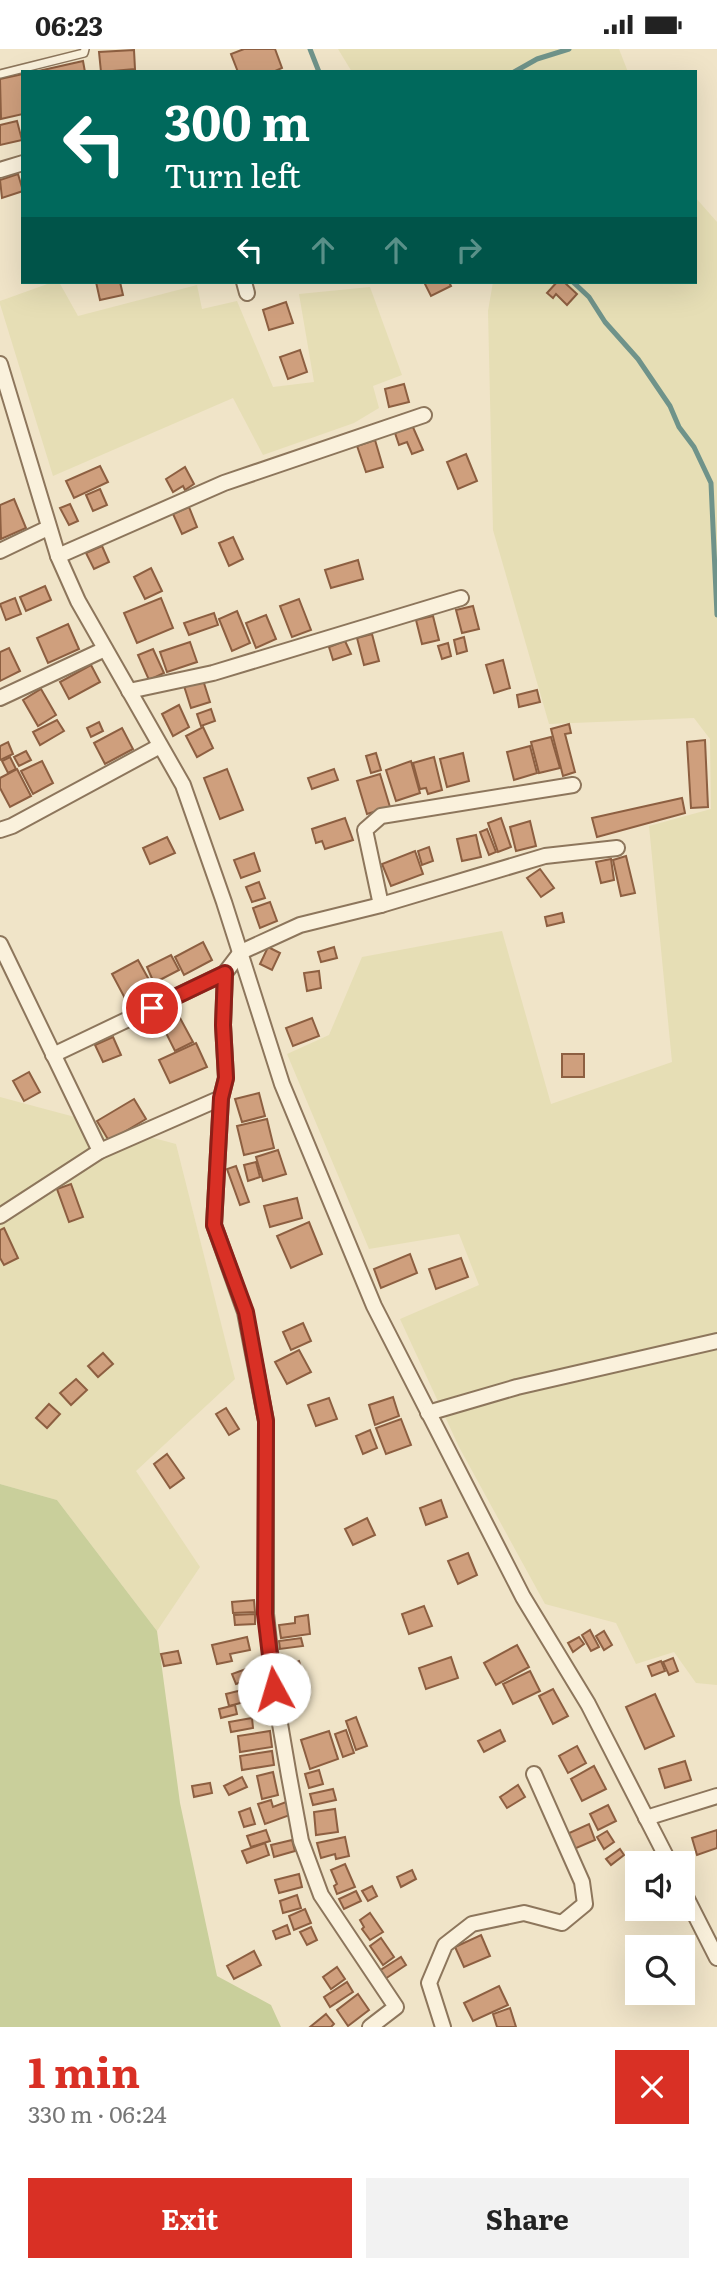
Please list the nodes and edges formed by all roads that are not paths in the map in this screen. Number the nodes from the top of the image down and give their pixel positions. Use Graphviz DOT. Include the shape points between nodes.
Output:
graph roads {
  1 [pos="85,49"];
  2 [pos="0,74"];
  3 [pos="21,164"];
  4 [pos="0,170"];
  5 [pos="0,364"];
  6 [pos="2,383"];
  7 [pos="424,415"];
  8 [pos="48,528"];
  9 [pos="0,551"];
  10 [pos="58,555"];
  11 [pos="461,597"];
  12 [pos="105,649"];
  13 [pos="129,691"];
  14 [pos="0,698"];
  15 [pos="160,746"];
  16 [pos="573,785"];
  17 [pos="0,830"];
  18 [pos="617,848"];
  19 [pos="381,905"];
  20 [pos="0,944"];
  21 [pos="241,952"];
  22 [pos="225,973"];
  23 [pos="53,1055"];
  24 [pos="221,1098"];
  25 [pos="100,1151"];
  26 [pos="0,1216"];
  27 [pos="717,1341"];
  28 [pos="428,1413"];
  29 [pos="534,1774"];
  30 [pos="717,1796"];
  31 [pos="646,1818"];
  32 [pos="663,1851"];
  33 [pos="695,1915"];
  34 [pos="717,1958"];
  35 [pos="370,2027"];
  36 [pos="443,2027"];
  1 -- 2 [label="lane" via="84,53"];
  3 -- 4 [label="street"];
  5 -- 6 [label="street"];
  6 -- 8 [label="street"];
  7 -- 10 [label="street" via="224,482"];
  8 -- 9 [label="street"];
  8 -- 10 [label="street"];
  10 -- 12 [label="street"];
  11 -- 13 [label="street" via="213,673"];
  12 -- 13 [label="street"];
  12 -- 14 [label="street"];
  13 -- 15 [label="street"];
  15 -- 17 [label="street"];
  15 -- 21 [label="street" via="183,785"];
  16 -- 19 [label="street" via="381,816 365,830"];
  18 -- 19 [label="street" via="545,856"];
  19 -- 21 [label="street" via="300,925"];
  20 -- 23 [label="street"];
  21 -- 22 [label="street"];
  21 -- 28 [label="street" via="282,1084 374,1306"];
  22 -- 23 [label="street"];
  22 -- 24 [label="street" via="226,1078"];
  23 -- 25 [label="street"];
  24 -- 25 [label="street"];
  24 -- 35 [label="street" via="214,1225 246,1312 266,1421 265,1614 274,1689 302,1841 321,1895 396,2007"];
  25 -- 26 [label="street"];
  27 -- 28 [label="street" via="517,1387"];
  28 -- 31 [label="street" via="523,1597 588,1704"];
  29 -- 36 [label="street" via="582,1882 584,1903 562,1923 524,1913 472,1924 445,1945 429,1983"];
  30 -- 31 [label="street"];
  31 -- 32 [label="street"];
  33 -- 34 [label="street"];
}
